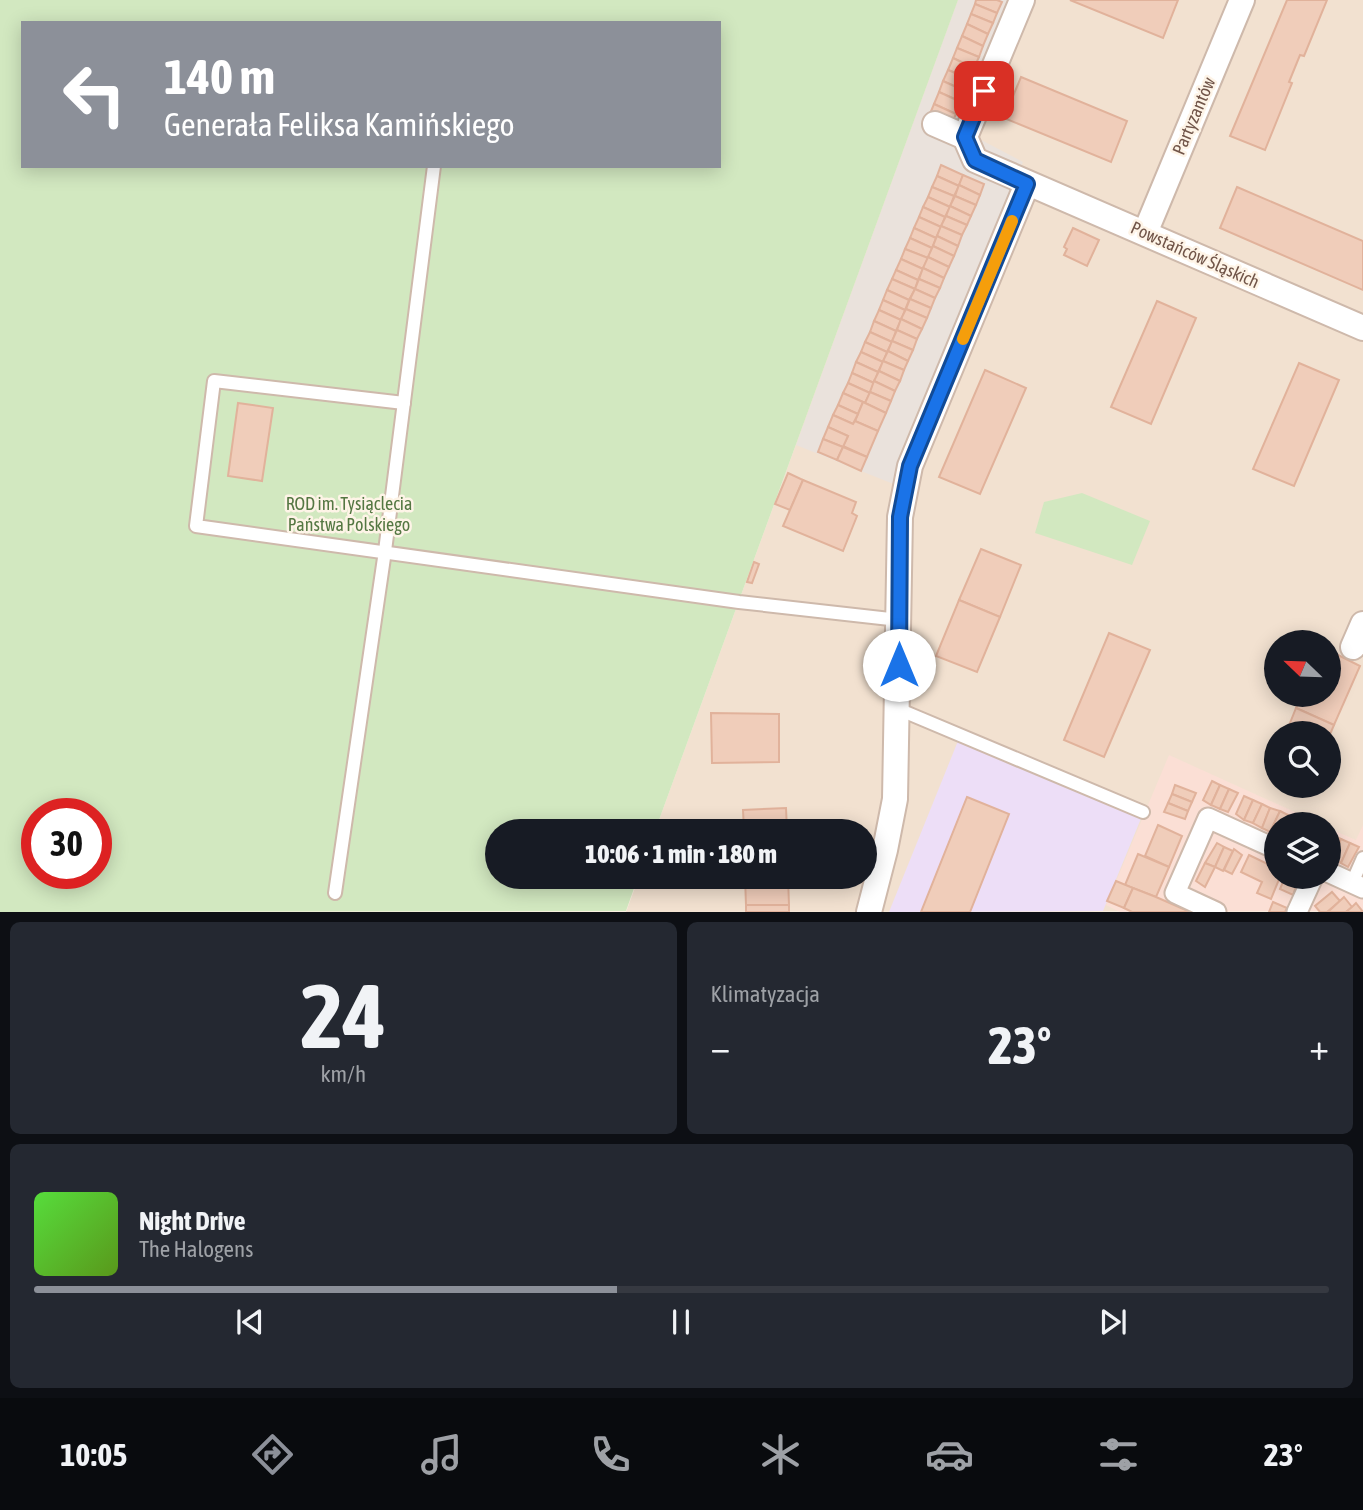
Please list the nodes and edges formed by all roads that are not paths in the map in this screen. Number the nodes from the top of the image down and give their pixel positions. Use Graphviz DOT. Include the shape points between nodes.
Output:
graph roads {
  1 [pos="1023,0"];
  2 [pos="1242,0"];
  3 [pos="935,124"];
  4 [pos="965,137"];
  5 [pos="434,168"];
  6 [pos="1027,184"];
  7 [pos="1145,233"];
  8 [pos="1363,328"];
  9 [pos="404,403"];
  10 [pos="385,551"];
  11 [pos="899,620"];
  12 [pos="898,709"];
  13 [pos="1143,812"];
  14 [pos="1264,844"];
  15 [pos="1363,858"];
  16 [pos="1341,878"];
  17 [pos="1358,886"];
  18 [pos="1308,889"];
  19 [pos="335,893"];
  20 [pos="869,912"];
  21 [pos="1216,912"];
  22 [pos="1297,912"];
  1 -- 4 [label="street"];
  2 -- 7 [label="street, Partyzantów"];
  3 -- 4 [label="street"];
  4 -- 6 [label="street, Powstańców Śląskich" via="975,160"];
  5 -- 9 [label="lane"];
  6 -- 7 [label="street, Powstańców Śląskich"];
  6 -- 11 [label="street" via="910,466 900,517"];
  7 -- 8 [label="street, Powstańców Śląskich"];
  9 -- 10 [label="lane"];
  9 -- 10 [label="lane" via="214,381 196,526"];
  10 -- 11 [label="lane"];
  10 -- 19 [label="lane"];
  11 -- 12 [label="street"];
  12 -- 13 [label="lane"];
  12 -- 20 [label="street" via="895,799"];
  14 -- 21 [label="street" via="1208,818 1175,893"];
  15 -- 17 [label="lane"];
  16 -- 17 [label="street"];
  18 -- 22 [label="street"];
}
